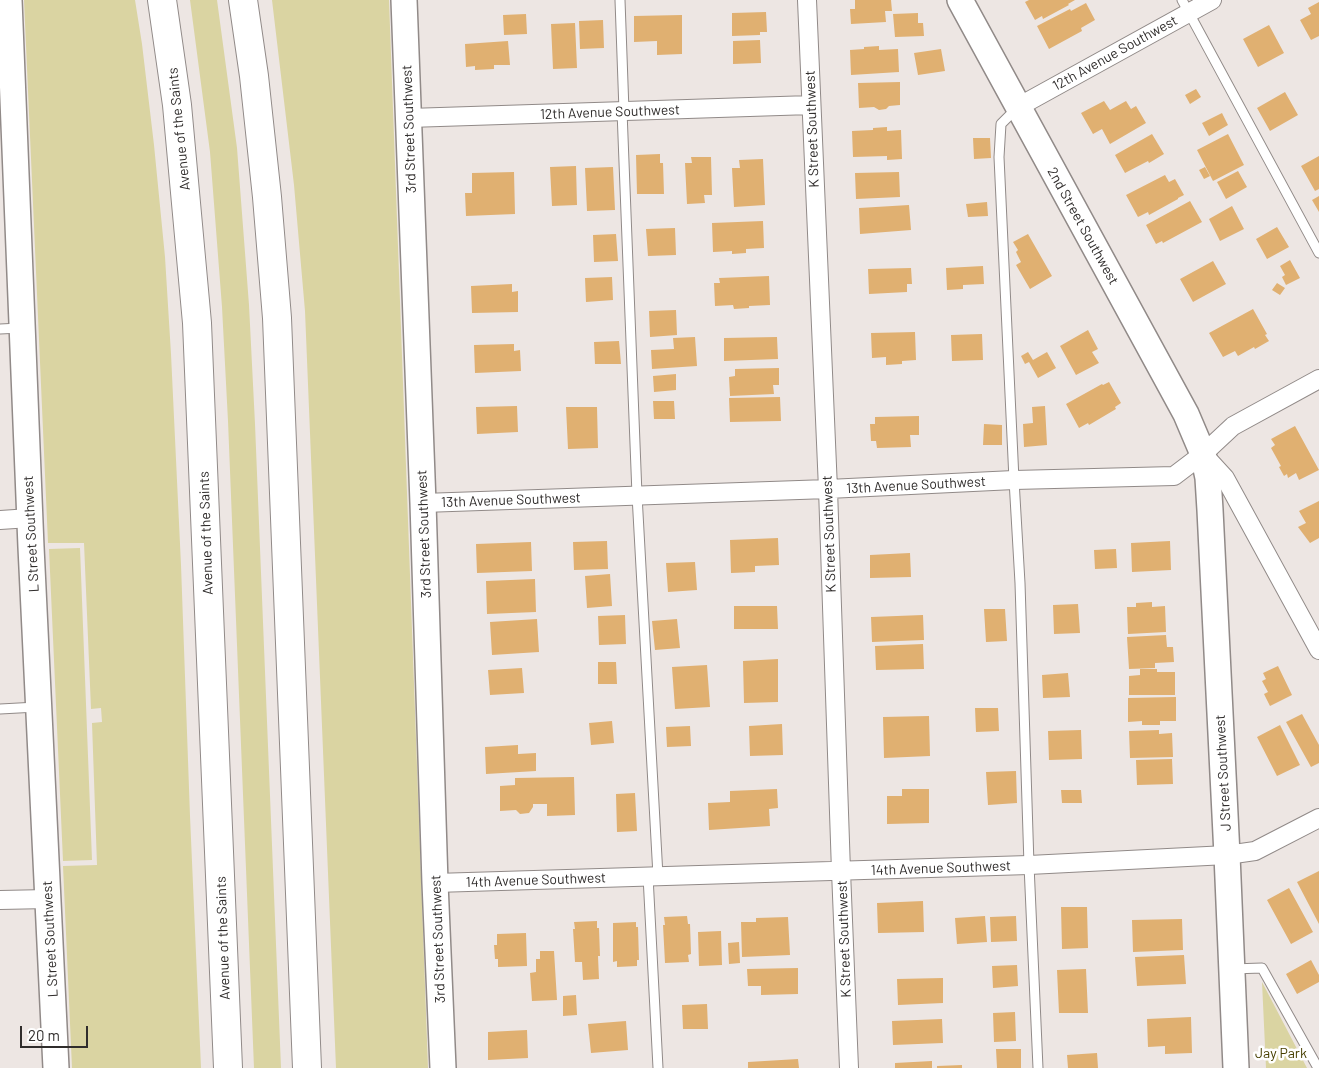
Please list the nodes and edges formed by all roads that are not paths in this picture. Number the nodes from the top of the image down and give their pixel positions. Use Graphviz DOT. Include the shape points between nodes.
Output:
graph roads {
  1 [pos="9,0"];
  2 [pos="162,0"];
  3 [pos="243,0"];
  4 [pos="404,0"];
  5 [pos="620,0"];
  6 [pos="807,0"];
  7 [pos="960,0"];
  8 [pos="1212,0"];
  9 [pos="1186,6"];
  10 [pos="811,105"];
  11 [pos="1018,107"];
  12 [pos="623,111"];
  13 [pos="409,118"];
  14 [pos="7,134"];
  15 [pos="1319,253"];
  16 [pos="11,328"];
  17 [pos="1319,379"];
  18 [pos="1203,454"];
  19 [pos="1208,478"];
  20 [pos="1014,480"];
  21 [pos="828,489"];
  22 [pos="637,495"];
  23 [pos="423,503"];
  24 [pos="30,518"];
  25 [pos="0,520"];
  26 [pos="1319,650"];
  27 [pos="39,707"];
  28 [pos="0,709"];
  29 [pos="1319,818"];
  30 [pos="1227,855"];
  31 [pos="1028,865"];
  32 [pos="841,871"];
  33 [pos="653,876"];
  34 [pos="435,883"];
  35 [pos="48,899"];
  36 [pos="0,900"];
  37 [pos="1232,969"];
  38 [pos="56,1068"];
  39 [pos="228,1068"];
  40 [pos="307,1068"];
  41 [pos="443,1068"];
  42 [pos="658,1068"];
  43 [pos="850,1068"];
  44 [pos="1038,1068"];
  45 [pos="1236,1068"];
  46 [pos="1318,1068"];
  1 -- 14 [label="street, L Street Southwest"];
  2 -- 39 [label="highway, Avenue of the Saints" via="178,105 197,323"];
  3 -- 40 [label="highway" via="267,197 277,318"];
  4 -- 13 [label="street, 3rd Street Southwest"];
  5 -- 12 [label="lane"];
  6 -- 10 [label="street, K Street Southwest"];
  7 -- 11 [label="street, 2nd Street Southwest"];
  8 -- 9 [label="street, 12th Avenue Southwest"];
  9 -- 11 [label="street, 12th Avenue Southwest"];
  9 -- 15 [label="lane"];
  10 -- 12 [label="street, 12th Avenue Southwest"];
  10 -- 21 [label="street, K Street Southwest"];
  11 -- 18 [label="street, 2nd Street Southwest" via="1186,414"];
  11 -- 20 [label="lane" via="1001,124 999,157"];
  12 -- 13 [label="street, 12th Avenue Southwest"];
  12 -- 22 [label="lane"];
  13 -- 23 [label="street, 3rd Street Southwest"];
  14 -- 16 [label="street, L Street Southwest"];
  16 -- 24 [label="street, L Street Southwest"];
  17 -- 18 [label="street, 13th Avenue Southwest" via="1233,426"];
  18 -- 19 [label="street, 2nd Street Southwest"];
  18 -- 20 [label="street, 13th Avenue Southwest" via="1174,476"];
  18 -- 26 [label="street, 2nd Street Southwest" via="1225,478"];
  19 -- 30 [label="street, J Street Southwest"];
  20 -- 21 [label="street, 13th Avenue Southwest"];
  20 -- 31 [label="lane"];
  21 -- 22 [label="street, 13th Avenue Southwest"];
  21 -- 32 [label="street, K Street Southwest"];
  22 -- 23 [label="street, 13th Avenue Southwest"];
  22 -- 33 [label="lane"];
  23 -- 34 [label="street, 3rd Street Southwest"];
  24 -- 25 [label="street"];
  24 -- 27 [label="street, L Street Southwest"];
  27 -- 28 [label="lane"];
  27 -- 35 [label="street, L Street Southwest"];
  29 -- 30 [label="street, 14th Avenue Southwest" via="1255,851"];
  30 -- 31 [label="street, 14th Avenue Southwest"];
  30 -- 37 [label="street, J Street Southwest"];
  31 -- 32 [label="street, 14th Avenue Southwest"];
  31 -- 44 [label="lane"];
  32 -- 33 [label="street, 14th Avenue Southwest"];
  32 -- 43 [label="street, K Street Southwest"];
  33 -- 34 [label="street, 14th Avenue Southwest"];
  33 -- 42 [label="lane"];
  34 -- 41 [label="street, 3rd Street Southwest"];
  35 -- 36 [label="street"];
  35 -- 38 [label="street, L Street Southwest"];
  37 -- 45 [label="street, J Street Southwest"];
  37 -- 46 [label="lane" via="1262,968"];
}
